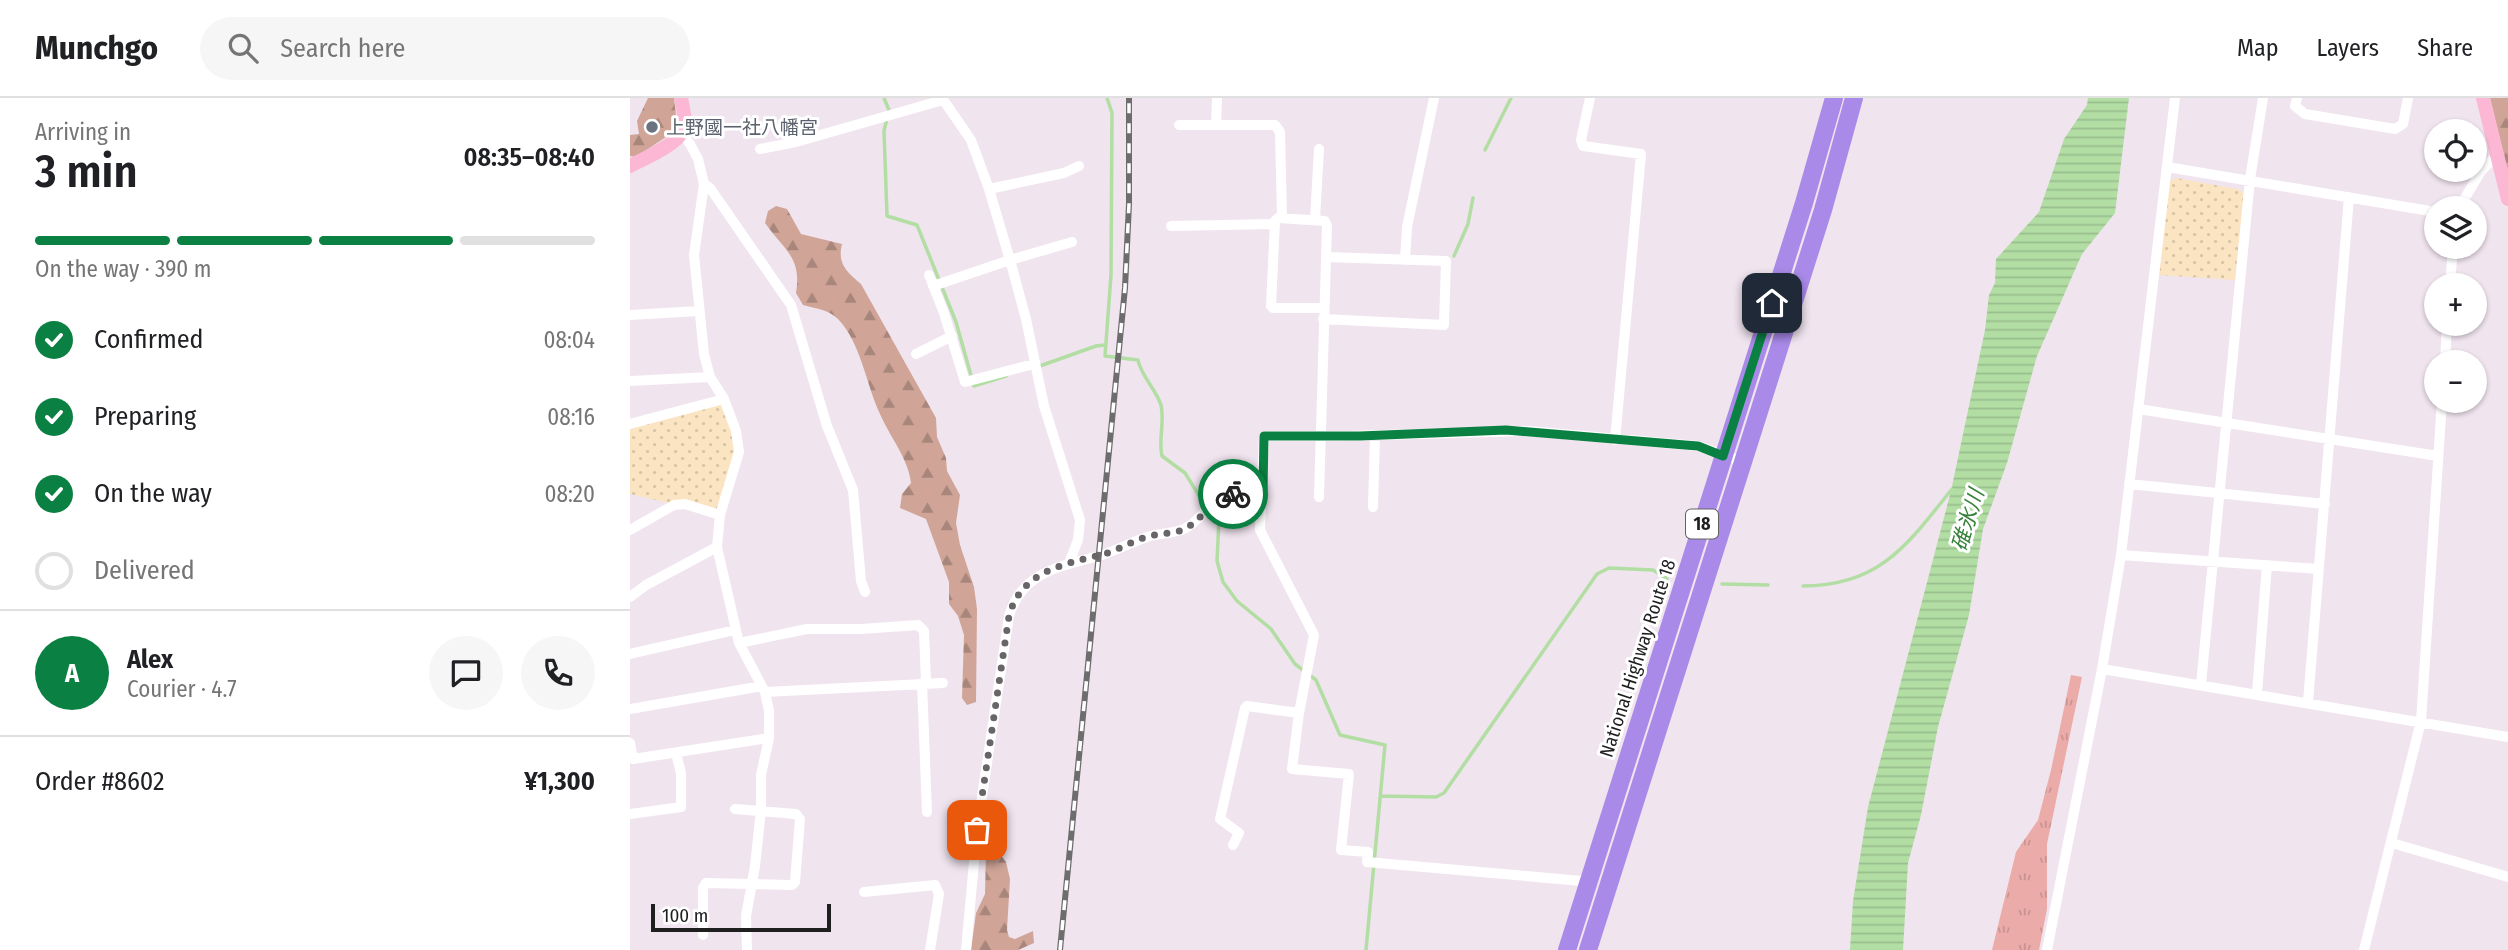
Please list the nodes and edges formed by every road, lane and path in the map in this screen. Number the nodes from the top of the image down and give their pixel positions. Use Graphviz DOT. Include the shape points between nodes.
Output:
graph roads {
  1 [pos="681,98"];
  2 [pos="1217,98"];
  3 [pos="1434,98"];
  4 [pos="1590,98"];
  5 [pos="1834,98"];
  6 [pos="1854,98"];
  7 [pos="2175,98"];
  8 [pos="2263,98"];
  9 [pos="2297,98"];
  10 [pos="2408,98"];
  11 [pos="2483,98"];
  12 [pos="942,99"];
  13 [pos="1179,125"];
  14 [pos="1216,125"];
  15 [pos="682,134"];
  16 [pos="760,149"];
  17 [pos="1319,149"];
  18 [pos="2496,156"];
  19 [pos="630,166"];
  20 [pos="1079,166"];
  21 [pos="2167,167"];
  22 [pos="2250,179"];
  23 [pos="704,184"];
  24 [pos="989,189"];
  25 [pos="2466,196"];
  26 [pos="2349,197"];
  27 [pos="2508,199"];
  28 [pos="2424,210"];
  29 [pos="1315,219"];
  30 [pos="1278,221"];
  31 [pos="1171,226"];
  32 [pos="1072,242"];
  33 [pos="1326,257"];
  34 [pos="1010,260"];
  35 [pos="1405,260"];
  36 [pos="929,275"];
  37 [pos="933,286"];
  38 [pos="699,311"];
  39 [pos="1323,313"];
  40 [pos="630,316"];
  41 [pos="952,336"];
  42 [pos="916,354"];
  43 [pos="1034,364"];
  44 [pos="710,377"];
  45 [pos="630,381"];
  46 [pos="724,399"];
  47 [pos="2138,409"];
  48 [pos="2441,413"];
  49 [pos="2227,422"];
  50 [pos="630,424"];
  51 [pos="1319,436"];
  52 [pos="1375,436"];
  53 [pos="2330,439"];
  54 [pos="1615,440"];
  55 [pos="1723,456"];
  56 [pos="2438,456"];
  57 [pos="1743,462"];
  58 [pos="2129,484"];
  59 [pos="1263,490"];
  60 [pos="2218,492"];
  61 [pos="1318,497"];
  62 [pos="2325,504"];
  63 [pos="1373,507"];
  64 [pos="720,515"];
  65 [pos="630,530"];
  66 [pos="717,547"];
  67 [pos="2121,555"];
  68 [pos="2213,561"];
  69 [pos="1069,564"];
  70 [pos="2267,565"];
  71 [pos="2319,569"];
  72 [pos="865,592"];
  73 [pos="630,597"];
  74 [pos="735,629"];
  75 [pos="739,643"];
  76 [pos="630,654"];
  77 [pos="2102,669"];
  78 [pos="924,683"];
  79 [pos="943,683"];
  80 [pos="2201,684"];
  81 [pos="764,689"];
  82 [pos="2257,694"];
  83 [pos="2308,702"];
  84 [pos="630,709"];
  85 [pos="1298,713"];
  86 [pos="2421,721"];
  87 [pos="2508,737"];
  88 [pos="769,738"];
  89 [pos="630,743"];
  90 [pos="676,753"];
  91 [pos="735,809"];
  92 [pos="761,810"];
  93 [pos="927,812"];
  94 [pos="630,814"];
  95 [pos="2392,842"];
  96 [pos="1233,845"];
  97 [pos="2508,877"];
  98 [pos="1588,881"];
  99 [pos="751,883"];
  100 [pos="1609,884"];
  101 [pos="864,892"];
  102 [pos="703,935"];
  103 [pos="747,950"];
  104 [pos="930,950"];
  105 [pos="966,950"];
  106 [pos="1567,950"];
  107 [pos="1587,950"];
  108 [pos="2047,950"];
  109 [pos="2364,950"];
  1 -- 15 [label="street"];
  2 -- 14 [label="street"];
  3 -- 35 [label="street" via="1407,227"];
  4 -- 54 [label="street" via="1583,146 1642,155"];
  5 -- 55 [label="highway, National Highway Route 18 / 18"];
  6 -- 57 [label="highway, 18"];
  7 -- 21 [label="street"];
  8 -- 22 [label="street"];
  9 -- 10 [label="street" via="2295,106 2305,114 2395,129 2403,124"];
  11 -- 18 [label="street"];
  12 -- 16 [label="street"];
  12 -- 24 [label="street" via="971,140"];
  13 -- 14 [label="street"];
  14 -- 30 [label="street" via="1275,125 1280,132"];
  15 -- 19 [label="street"];
  15 -- 23 [label="street" via="698,159"];
  17 -- 29 [label="street"];
  18 -- 25 [label="street"];
  18 -- 27 [label="street"];
  20 -- 24 [label="street"];
  21 -- 22 [label="street"];
  21 -- 47 [label="street"];
  22 -- 26 [label="street"];
  22 -- 49 [label="street"];
  23 -- 38 [label="street" via="694,255"];
  23 -- 72 [label="street" via="791,305 827,426 853,490"];
  24 -- 34 [label="street"];
  26 -- 28 [label="street"];
  26 -- 53 [label="street"];
  29 -- 30 [label="street"];
  29 -- 33 [label="street" via="1327,226"];
  30 -- 31 [label="street"];
  30 -- 39 [label="street" via="1271,306"];
  32 -- 34 [label="street"];
  33 -- 35 [label="street"];
  33 -- 39 [label="street"];
  34 -- 37 [label="street"];
  34 -- 43 [label="street"];
  35 -- 39 [label="street" via="1446,261 1444,325"];
  36 -- 37 [label="street"];
  37 -- 41 [label="street"];
  38 -- 40 [label="street"];
  38 -- 44 [label="street"];
  39 -- 51 [label="street"];
  41 -- 42 [label="street"];
  41 -- 43 [label="street" via="965,382"];
  43 -- 69 [label="street" via="1080,520"];
  44 -- 45 [label="street"];
  44 -- 46 [label="street"];
  46 -- 50 [label="street"];
  46 -- 64 [label="street" via="739,452"];
  47 -- 49 [label="street"];
  47 -- 58 [label="street"];
  48 -- 56 [label="street"];
  49 -- 53 [label="street"];
  49 -- 60 [label="street"];
  51 -- 52 [label="street"];
  51 -- 59 [label="street" via="1264,436"];
  51 -- 61 [label="street"];
  52 -- 54 [label="street" via="1506,430"];
  52 -- 63 [label="street"];
  53 -- 56 [label="street"];
  53 -- 62 [label="street"];
  54 -- 55 [label="street" via="1698,446"];
  55 -- 57 [label="street"];
  55 -- 98 [label="highway, National Highway Route 18 / 18"];
  56 -- 86 [label="street"];
  57 -- 100 [label="highway, 18"];
  58 -- 60 [label="street"];
  58 -- 67 [label="street"];
  59 -- 69 [label="street" via="1226,495 1195,523 1176,532 1148,536"];
  59 -- 85 [label="street" via="1260,530 1314,635"];
  60 -- 62 [label="street"];
  60 -- 68 [label="street"];
  62 -- 71 [label="street"];
  64 -- 65 [label="street" via="674,505"];
  64 -- 66 [label="street"];
  66 -- 73 [label="street"];
  66 -- 74 [label="street"];
  67 -- 68 [label="street"];
  67 -- 77 [label="street"];
  68 -- 70 [label="street"];
  68 -- 80 [label="street"];
  69 -- 105 [label="street" via="1028,582 1017,594 1009,616 977,830"];
  70 -- 71 [label="street"];
  70 -- 82 [label="street"];
  71 -- 83 [label="street"];
  74 -- 75 [label="street"];
  74 -- 76 [label="street"];
  75 -- 78 [label="street" via="807,629 918,625 924,631"];
  75 -- 81 [label="street"];
  77 -- 80 [label="street"];
  77 -- 108 [label="street"];
  78 -- 79 [label="street"];
  78 -- 81 [label="street"];
  78 -- 93 [label="street"];
  80 -- 82 [label="street"];
  81 -- 84 [label="street"];
  81 -- 88 [label="street"];
  82 -- 83 [label="street"];
  83 -- 86 [label="street"];
  85 -- 96 [label="street" via="1245,708 1220,819 1239,833"];
  85 -- 98 [label="street" via="1292,769 1349,774 1341,850 1368,852 1367,862"];
  86 -- 87 [label="street"];
  86 -- 95 [label="street"];
  88 -- 90 [label="street"];
  88 -- 92 [label="street" via="761,775"];
  89 -- 90 [label="street" via="633,759"];
  90 -- 94 [label="street" via="681,807"];
  91 -- 92 [label="street"];
  92 -- 99 [label="street"];
  92 -- 99 [label="street" via="796,814 800,819 795,882"];
  95 -- 97 [label="street"];
  95 -- 109 [label="street"];
  98 -- 100 [label="street"];
  98 -- 106 [label="highway, National Highway Route 18 / 18"];
  99 -- 102 [label="street" via="706,883"];
  99 -- 103 [label="street"];
  100 -- 107 [label="highway, 18"];
  101 -- 104 [label="street" via="935,885 939,894"];
}
